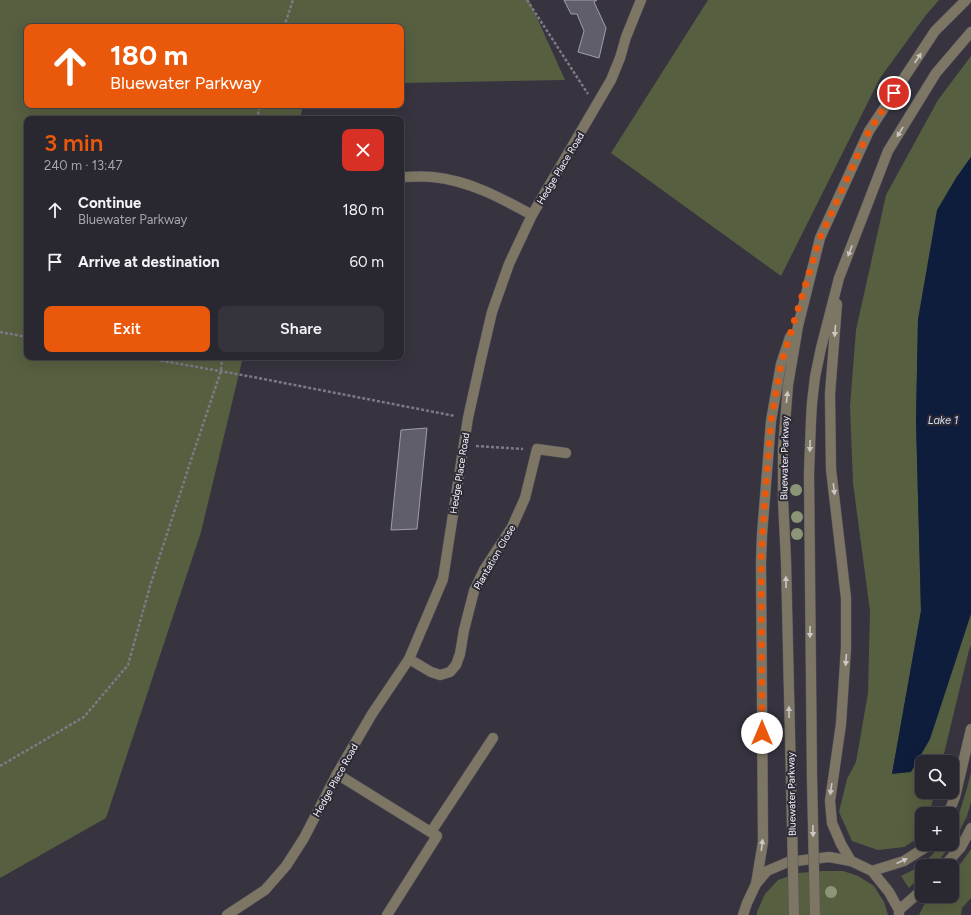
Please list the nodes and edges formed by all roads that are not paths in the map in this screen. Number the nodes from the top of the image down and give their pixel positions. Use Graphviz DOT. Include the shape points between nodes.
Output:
graph roads {
  1 [pos="641,0"];
  2 [pos="966,0"];
  3 [pos="971,32"];
  4 [pos="404,177"];
  5 [pos="532,215"];
  6 [pos="820,238"];
  7 [pos="839,278"];
  8 [pos="566,453"];
  9 [pos="409,659"];
  10 [pos="971,729"];
  11 [pos="493,738"];
  12 [pos="338,774"];
  13 [pos="951,807"];
  14 [pos="971,828"];
  15 [pos="431,832"];
  16 [pos="920,851"];
  17 [pos="950,859"];
  18 [pos="851,861"];
  19 [pos="872,871"];
  20 [pos="756,884"];
  21 [pos="915,897"];
  22 [pos="899,912"];
  23 [pos="228,915"];
  24 [pos="387,915"];
  25 [pos="743,915"];
  26 [pos="794,915"];
  27 [pos="815,915"];
  1 -- 5 [label="street, Hedge Place Road" via="612,80"];
  6 -- 2 [label="street, Bluewater Parkway, one-way" via="869,131 935,31"];
  3 -- 7 [label="street, one-way" via="936,73 888,151"];
  4 -- 5 [label="street" via="432,176 464,183 497,196"];
  5 -- 9 [label="street, Hedge Place Road" via="492,312 468,418 443,579"];
  20 -- 6 [label="street, one-way" via="763,842 761,561 771,421 781,364"];
  26 -- 6 [label="street, Bluewater Parkway, one-way, bridge" via="782,483 783,438 795,336"];
  7 -- 18 [label="street, one-way" via="830,401 831,469 846,598 846,648 841,724 830,801 832,823"];
  7 -- 27 [label="street, one-way, bridge" via="815,377 809,473"];
  8 -- 9 [label="street, Plantation Close" via="536,449 525,498 512,528 484,570 474,591 456,665 450,672 440,675"];
  9 -- 12 [label="street, Hedge Place Road" via="372,714"];
  10 -- 13 [label="street"];
  11 -- 15 [label="street"];
  12 -- 15 [label="street"];
  12 -- 23 [label="street, Hedge Place Road" via="286,866 265,890"];
  14 -- 17 [label="street" via="961,847"];
  15 -- 24 [label="street" via="437,836"];
  19 -- 16 [label="street, one-way" via="904,861"];
  18 -- 19 [label="street"];
  18 -- 20 [label="street" via="830,857 788,862 767,871"];
  19 -- 22 [label="street" via="889,892"];
  20 -- 25 [label="street"];
  21 -- 22 [label="street"];
}
